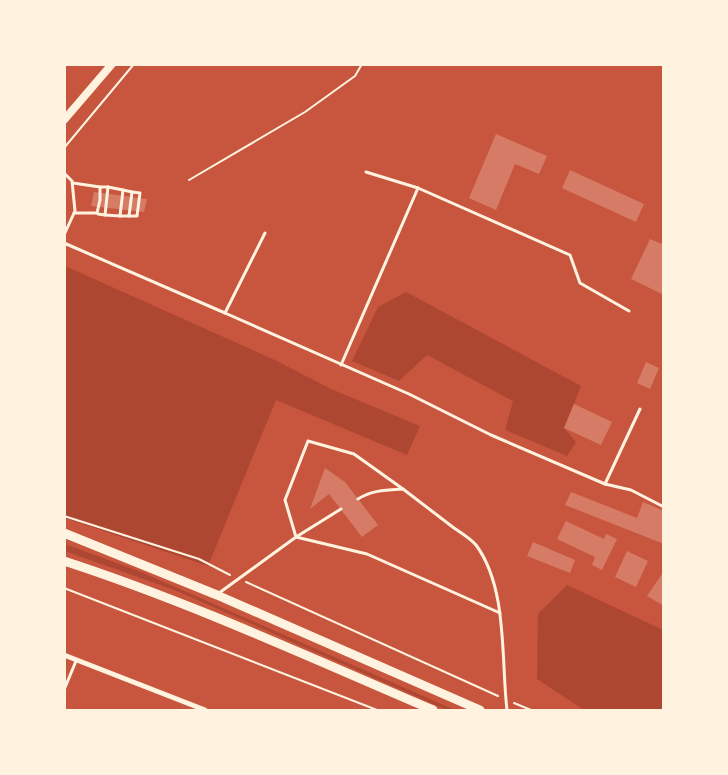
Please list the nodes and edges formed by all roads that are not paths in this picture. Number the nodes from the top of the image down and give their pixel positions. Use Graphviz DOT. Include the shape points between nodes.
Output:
graph roads {
  1 [pos="112,64"];
  2 [pos="64,120"];
  3 [pos="366,172"];
  4 [pos="64,174"];
  5 [pos="73,183"];
  6 [pos="100,187"];
  7 [pos="108,187"];
  8 [pos="418,188"];
  9 [pos="123,190"];
  10 [pos="132,192"];
  11 [pos="74,213"];
  12 [pos="97,213"];
  13 [pos="105,214"];
  14 [pos="120,216"];
  15 [pos="129,216"];
  16 [pos="265,233"];
  17 [pos="64,235"];
  18 [pos="64,243"];
  19 [pos="629,311"];
  20 [pos="225,313"];
  21 [pos="341,365"];
  22 [pos="640,409"];
  23 [pos="605,484"];
  24 [pos="403,489"];
  25 [pos="358,499"];
  26 [pos="663,507"];
  27 [pos="341,509"];
  28 [pos="64,533"];
  29 [pos="296,537"];
  30 [pos="64,561"];
  31 [pos="217,595"];
  32 [pos="500,613"];
  33 [pos="64,654"];
  34 [pos="77,659"];
  35 [pos="64,690"];
  36 [pos="205,711"];
  37 [pos="433,711"];
  38 [pos="480,711"];
  39 [pos="507,711"];
  1 -- 2 [label="main road"];
  3 -- 8 [label="lane"];
  4 -- 5 [label="lane"];
  5 -- 6 [label="lane"];
  5 -- 11 [label="lane"];
  6 -- 7 [label="lane"];
  6 -- 12 [label="lane"];
  7 -- 9 [label="lane"];
  7 -- 13 [label="lane"];
  8 -- 19 [label="lane" via="570,255 580,283"];
  8 -- 21 [label="lane"];
  9 -- 10 [label="lane"];
  9 -- 14 [label="lane"];
  10 -- 15 [label="lane"];
  10 -- 15 [label="lane" via="140,193 137,216"];
  11 -- 12 [label="lane"];
  11 -- 17 [label="lane"];
  12 -- 13 [label="lane"];
  13 -- 14 [label="lane"];
  14 -- 15 [label="lane"];
  16 -- 20 [label="lane"];
  18 -- 20 [label="lane"];
  20 -- 21 [label="lane"];
  21 -- 23 [label="lane"];
  22 -- 23 [label="lane"];
  23 -- 26 [label="lane" via="631,490"];
  24 -- 25 [label="lane" via="375,492"];
  24 -- 29 [label="lane" via="354,454 308,441 285,500"];
  24 -- 32 [label="lane" via="474,543 491,576"];
  27 -- 29 [label="lane"];
  28 -- 31 [label="main road"];
  29 -- 31 [label="lane"];
  29 -- 32 [label="lane" via="367,554"];
  30 -- 37 [label="main road" via="201,610"];
  31 -- 38 [label="main road"];
  32 -- 39 [label="lane"];
  33 -- 34 [label="street"];
  34 -- 35 [label="lane"];
  34 -- 36 [label="street"];
}
